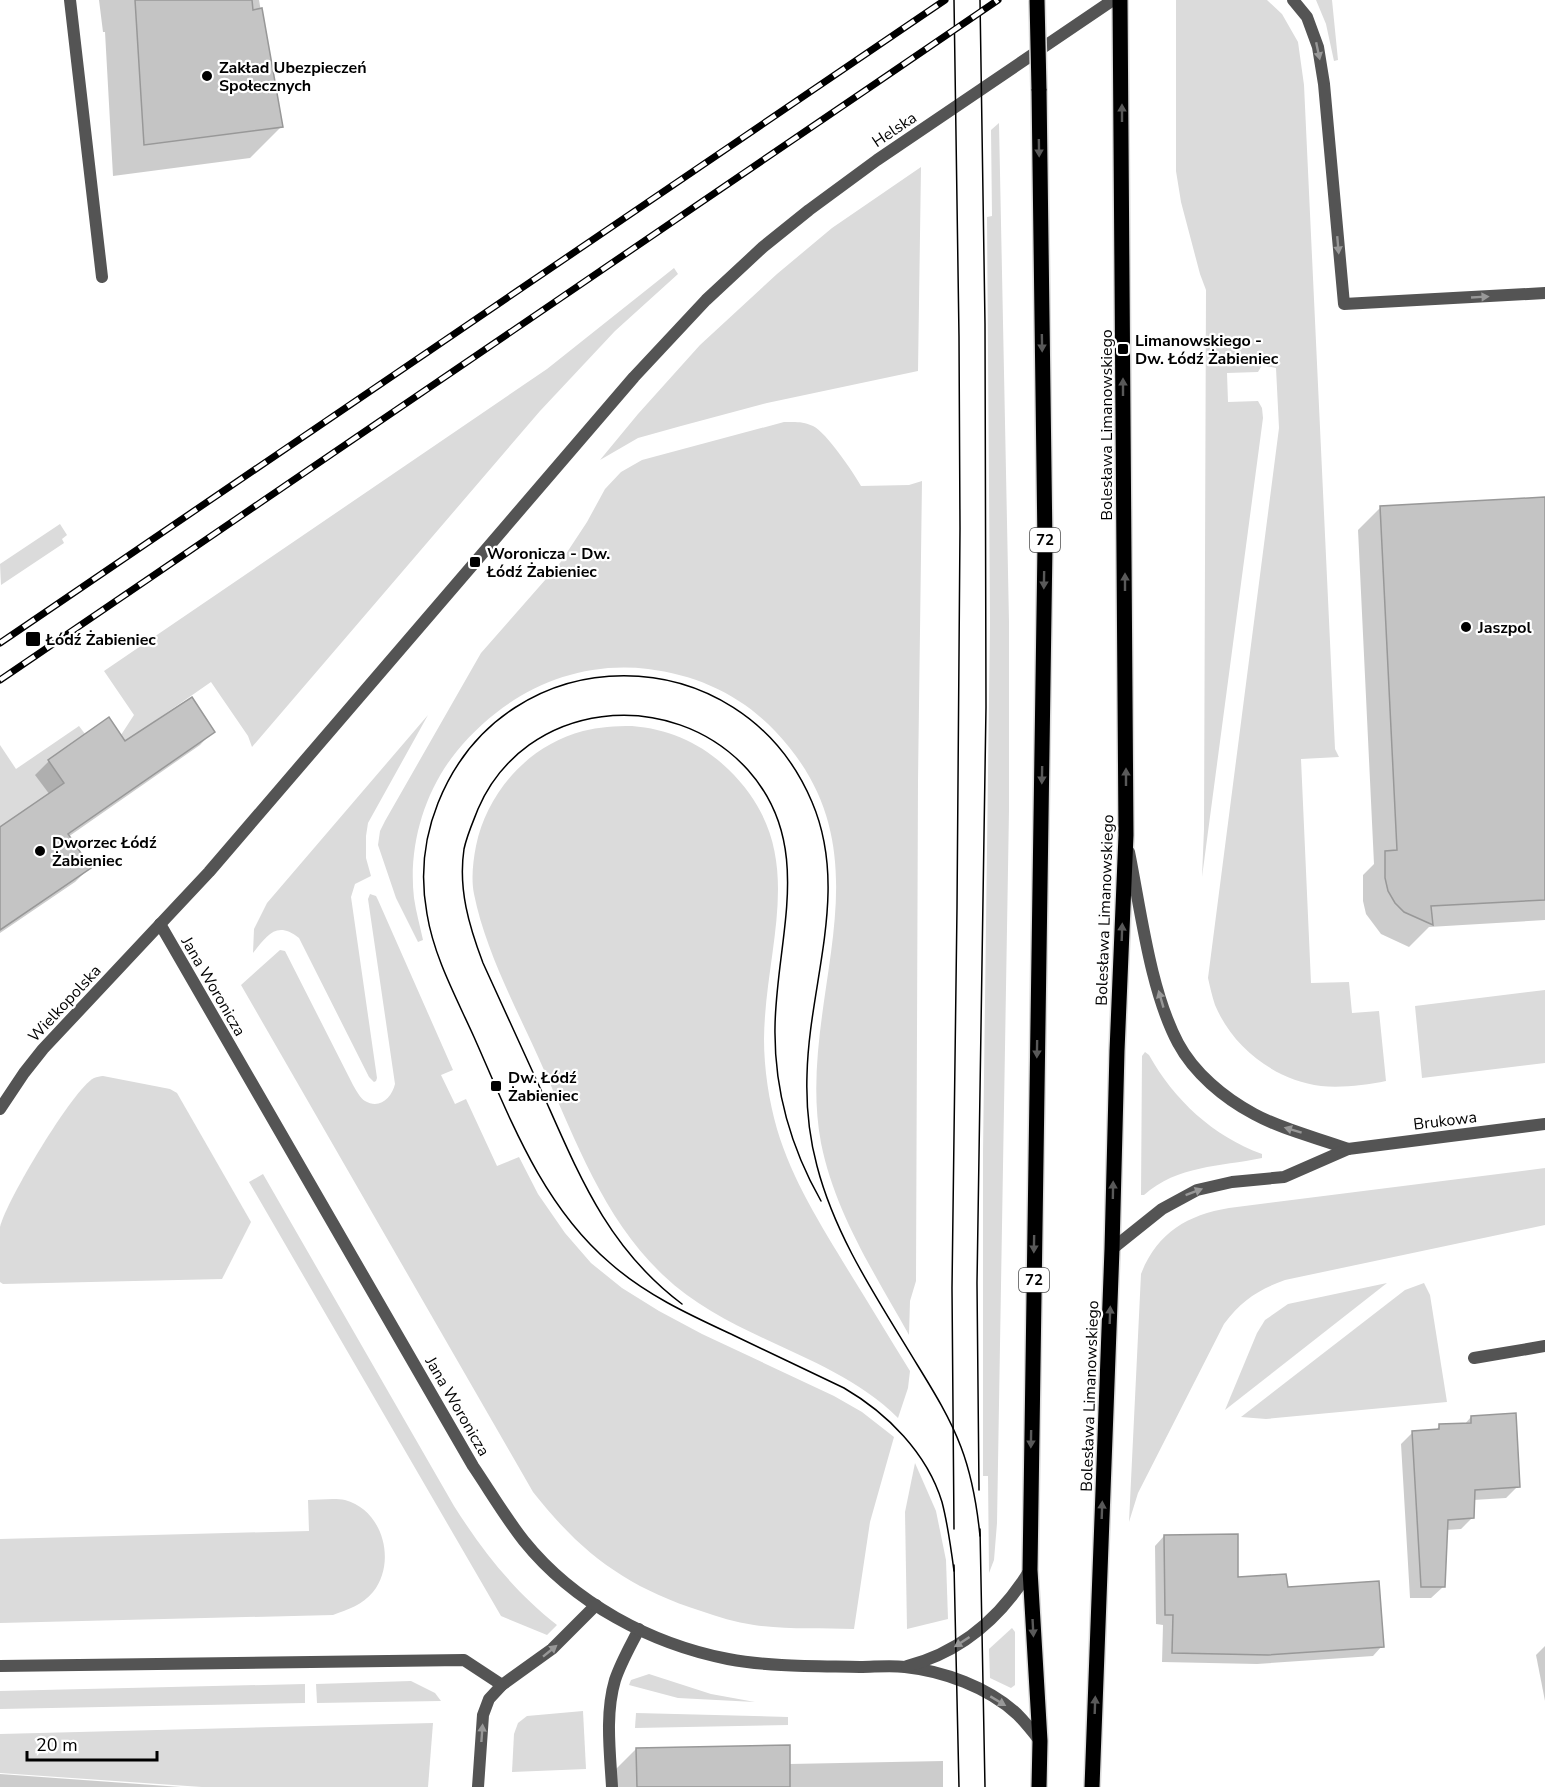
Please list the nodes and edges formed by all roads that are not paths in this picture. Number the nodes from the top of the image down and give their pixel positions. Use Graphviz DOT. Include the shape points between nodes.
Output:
graph roads {
  1 [pos="70,0"];
  2 [pos="1036,0"];
  3 [pos="1113,0"];
  4 [pos="1120,0"];
  5 [pos="1293,0"];
  6 [pos="102,277"];
  7 [pos="1545,293"];
  8 [pos="1126,835"];
  9 [pos="160,924"];
  10 [pos="0,1109"];
  11 [pos="1545,1124"];
  12 [pos="1348,1149"];
  13 [pos="1112,1249"];
  14 [pos="1545,1346"];
  15 [pos="1474,1358"];
  16 [pos="1030,1570"];
  17 [pos="596,1605"];
  18 [pos="639,1629"];
  19 [pos="0,1666"];
  20 [pos="904,1667"];
  21 [pos="502,1685"];
  22 [pos="1040,1742"];
  23 [pos="478,1787"];
  24 [pos="612,1787"];
  25 [pos="1040,1787"];
  26 [pos="1092,1787"];
  1 -- 6 [label="street"];
  2 -- 16 [label="main road, 72, one-way, bridge" via="1045,545"];
  3 -- 9 [label="street, Helska" via="842,185 786,228 706,300 634,376 216,864"];
  8 -- 4 [label="main road, Bolesława Limanowskiego, one-way"];
  5 -- 7 [label="street, one-way" via="1307,16 1318,47 1344,304"];
  12 -- 8 [label="street, one-way" via="1252,1114 1219,1091 1190,1061 1167,1018 1159,992"];
  13 -- 8 [label="main road, Bolesława Limanowskiego, one-way"];
  9 -- 10 [label="street, Wielkopolska" via="43,1049"];
  9 -- 17 [label="street, Jana Woronicza" via="503,1513 544,1563"];
  11 -- 12 [label="street, Brukowa"];
  13 -- 12 [label="street, one-way" via="1162,1209 1197,1190 1284,1176"];
  26 -- 13 [label="main road, Bolesława Limanowskiego, one-way"];
  14 -- 15 [label="street"];
  16 -- 20 [label="street, one-way" via="999,1613 971,1637 944,1653"];
  16 -- 22 [label="main road, 72, one-way"];
  17 -- 18 [label="street, Jana Woronicza"];
  21 -- 17 [label="street, one-way" via="552,1650"];
  18 -- 20 [label="street, Jana Woronicza" via="700,1652 747,1662"];
  18 -- 24 [label="street" via="623,1660 611,1698"];
  19 -- 21 [label="street" via="464,1660"];
  20 -- 22 [label="street, one-way" via="931,1672 982,1691 1017,1714"];
  23 -- 21 [label="street, one-way" via="483,1715 489,1699"];
  22 -- 25 [label="main road, 72"];
}
